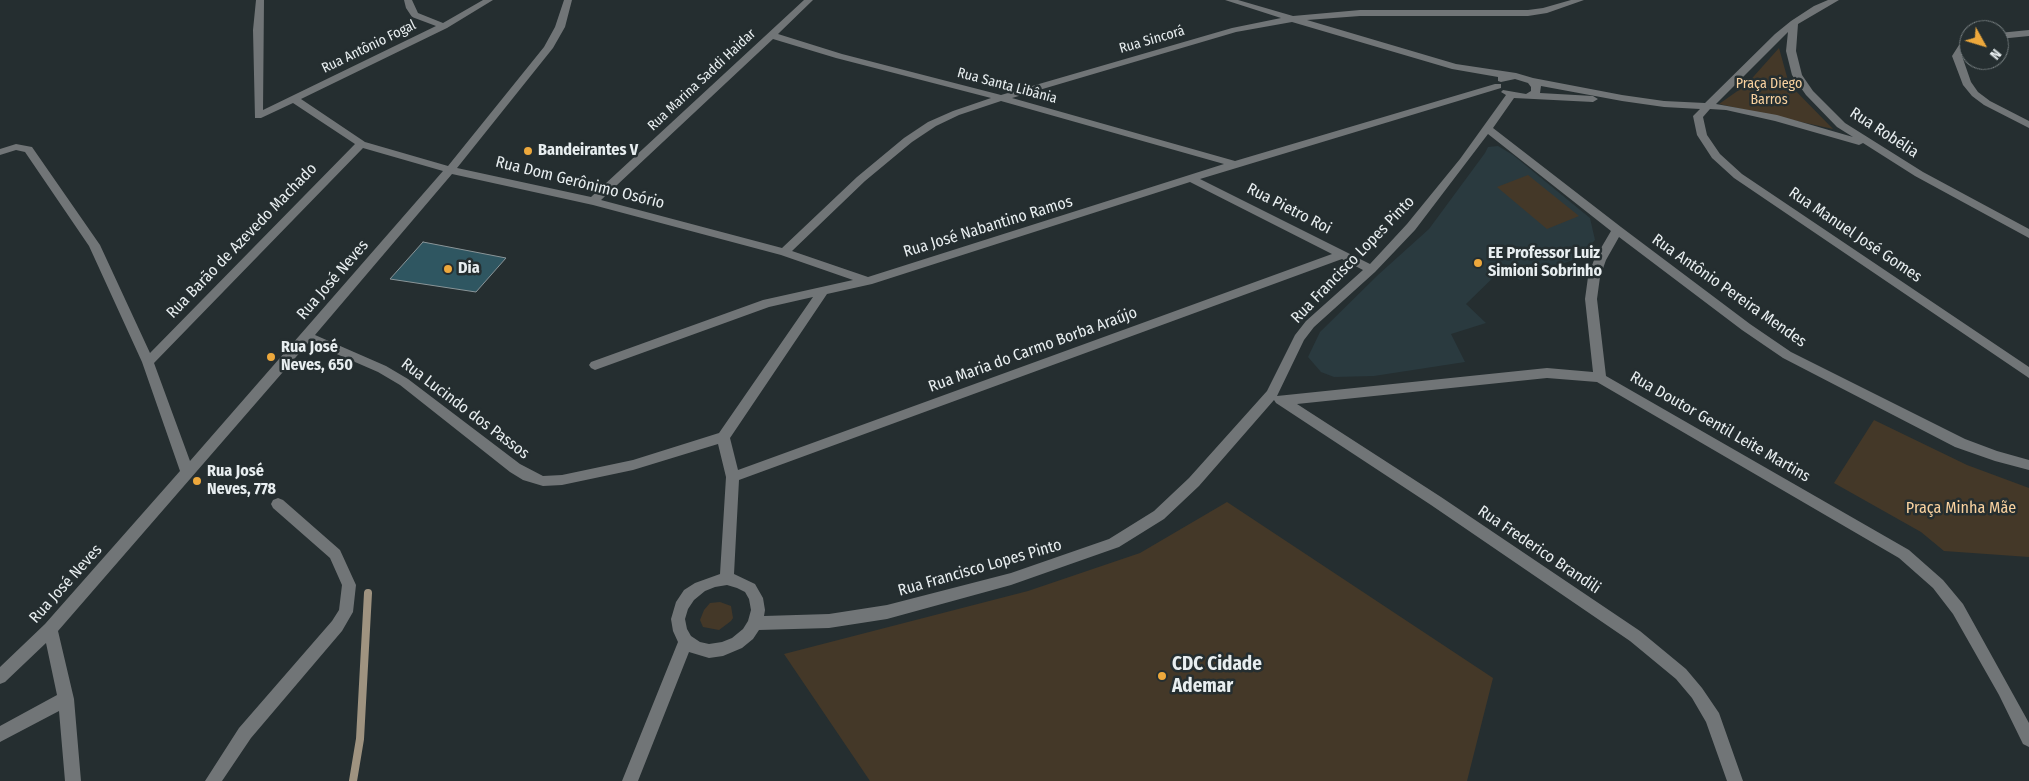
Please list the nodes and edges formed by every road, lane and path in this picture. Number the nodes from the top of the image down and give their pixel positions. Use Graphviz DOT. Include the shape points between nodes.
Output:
graph roads {
  1 [pos="260,0"];
  2 [pos="408,0"];
  3 [pos="489,0"];
  4 [pos="568,0"];
  5 [pos="809,0"];
  6 [pos="1229,0"];
  7 [pos="1580,0"];
  8 [pos="1835,0"];
  9 [pos="1291,19"];
  10 [pos="1794,23"];
  11 [pos="444,26"];
  12 [pos="2029,33"];
  13 [pos="771,35"];
  14 [pos="2009,35"];
  15 [pos="1455,67"];
  16 [pos="1962,70"];
  17 [pos="1508,76"];
  18 [pos="1531,81"];
  19 [pos="1504,90"];
  20 [pos="1530,96"];
  21 [pos="1001,98"];
  22 [pos="1622,98"];
  23 [pos="294,99"];
  24 [pos="1710,105"];
  25 [pos="1496,115"];
  26 [pos="2029,125"];
  27 [pos="1488,129"];
  28 [pos="361,144"];
  29 [pos="1878,148"];
  30 [pos="0,152"];
  31 [pos="1235,164"];
  32 [pos="450,170"];
  33 [pos="1192,179"];
  34 [pos="593,201"];
  35 [pos="1618,230"];
  36 [pos="2029,234"];
  37 [pos="784,252"];
  38 [pos="1344,254"];
  39 [pos="1371,269"];
  40 [pos="868,281"];
  41 [pos="823,291"];
  42 [pos="307,336"];
  43 [pos="148,362"];
  44 [pos="594,365"];
  45 [pos="2029,373"];
  46 [pos="1600,378"];
  47 [pos="1277,398"];
  48 [pos="723,437"];
  49 [pos="2029,465"];
  50 [pos="187,472"];
  51 [pos="733,477"];
  52 [pos="278,504"];
  53 [pos="727,579"];
  54 [pos="755,623"];
  55 [pos="50,629"];
  56 [pos="686,641"];
  57 [pos="0,677"];
  58 [pos="66,699"];
  59 [pos="0,734"];
  60 [pos="2029,739"];
  61 [pos="73,781"];
  62 [pos="213,781"];
  63 [pos="630,781"];
  64 [pos="1735,781"];
  1 -- 23 [label="street, Rua Antônio Fogal" via="258,116"];
  2 -- 11 [label="street" via="415,15"];
  3 -- 11 [label="street, Rua Antônio Fogal"];
  4 -- 32 [label="street, Rua José Neves" via="560,27 548,48"];
  5 -- 13 [label="street, Rua Marina Saddi Haidar"];
  6 -- 9 [label="street"];
  7 -- 9 [label="street, Rua Sincorá" via="1528,13 1360,12"];
  8 -- 10 [label="street"];
  9 -- 15 [label="street"];
  9 -- 21 [label="street, Rua Sincorá" via="1235,30"];
  10 -- 24 [label="street"];
  10 -- 29 [label="street, Rua Robélia" via="1792,51 1797,75 1809,93 1841,125"];
  11 -- 23 [label="street, Rua Antônio Fogal"];
  12 -- 14 [label="street"];
  13 -- 21 [label="street, Rua Santa Libânia"];
  13 -- 34 [label="street, Rua Marina Saddi Haidar"];
  15 -- 17 [label="street"];
  15 -- 19 [label="street"];
  16 -- 26 [label="street" via="1966,83 1975,94"];
  17 -- 18 [label="street"];
  17 -- 19 [label="street, Rua Francisco Lopes Pinto" via="1499,80"];
  18 -- 20 [label="street" via="1536,91"];
  18 -- 22 [label="street"];
  19 -- 20 [label="street"];
  19 -- 25 [label="street, Rua Francisco Lopes Pinto"];
  19 -- 31 [label="street, Rua José Nabantino Ramos" via="1468,94"];
  20 -- 22 [label="street"];
  20 -- 25 [label="street"];
  21 -- 31 [label="street, Rua Santa Libânia"];
  21 -- 37 [label="street, Rua Sincorá" via="956,112 908,140 861,179"];
  22 -- 24 [label="street" via="1664,104"];
  23 -- 28 [label="street, Rua Dom Gerônimo Osório"];
  24 -- 29 [label="street" via="1777,118"];
  24 -- 45 [label="street, Rua Manuel José Gomes" via="1698,116 1702,135 1716,156 1738,176"];
  25 -- 27 [label="street, Rua Francisco Lopes Pinto"];
  27 -- 35 [label="street, Rua Antônio Pereira Mendes"];
  27 -- 39 [label="street, Rua Francisco Lopes Pinto" via="1411,227"];
  28 -- 32 [label="street, Rua Dom Gerônimo Osório"];
  28 -- 43 [label="street, Rua Barão de Azevedo Machado"];
  29 -- 36 [label="street, Rua Robélia"];
  30 -- 43 [label="street" via="16,147 28,149 94,245"];
  31 -- 33 [label="street, Rua José Nabantino Ramos"];
  32 -- 34 [label="street, Rua Dom Gerônimo Osório"];
  32 -- 42 [label="street, Rua José Neves"];
  33 -- 38 [label="street, Rua Pietro Roi"];
  33 -- 40 [label="street, Rua José Nabantino Ramos"];
  34 -- 37 [label="street, Rua Dom Gerônimo Osório"];
  35 -- 46 [label="street" via="1600,260 1591,299"];
  35 -- 49 [label="street, Rua Antônio Pereira Mendes" via="1787,355 1960,443"];
  37 -- 40 [label="street, Rua Dom Gerônimo Osório"];
  38 -- 39 [label="street, Rua Pietro Roi"];
  38 -- 51 [label="street, Rua Maria do Carmo Borba Araújo"];
  39 -- 47 [label="street, Rua Francisco Lopes Pinto" via="1299,338"];
  40 -- 41 [label="street, Rua José Nabantino Ramos"];
  41 -- 44 [label="street, Rua José Nabantino Ramos" via="767,302"];
  41 -- 48 [label="street"];
  42 -- 48 [label="street, Rua Lucindo dos Passos" via="382,368 515,468 543,481 633,465"];
  42 -- 50 [label="street, Rua José Neves"];
  43 -- 50 [label="street"];
  46 -- 47 [label="street, Rua Doutor Gentil Leite Martins" via="1547,373"];
  46 -- 60 [label="street, Rua Doutor Gentil Leite Martins" via="1904,554 1938,584 1958,609"];
  47 -- 54 [label="street, Rua Francisco Lopes Pinto" via="1159,515 1114,543 1011,579 887,612 829,621"];
  47 -- 64 [label="street, Rua Frederico Brandili" via="1436,500 1627,631 1681,674 1698,693 1713,718"];
  48 -- 51 [label="street"];
  50 -- 55 [label="street, Rua José Neves"];
  51 -- 53 [label="street"];
  52 -- 62 [label="street" via="336,554 349,585 346,612 245,733"];
  53 -- 54 [label="street" via="750,588 758,610"];
  53 -- 56 [label="street" via="700,586 681,607 678,619"];
  54 -- 56 [label="street" via="737,643 723,649 696,648"];
  55 -- 57 [label="street, Rua José Neves"];
  55 -- 58 [label="street"];
  56 -- 63 [label="street"];
  58 -- 59 [label="street"];
  58 -- 61 [label="street"];
}
